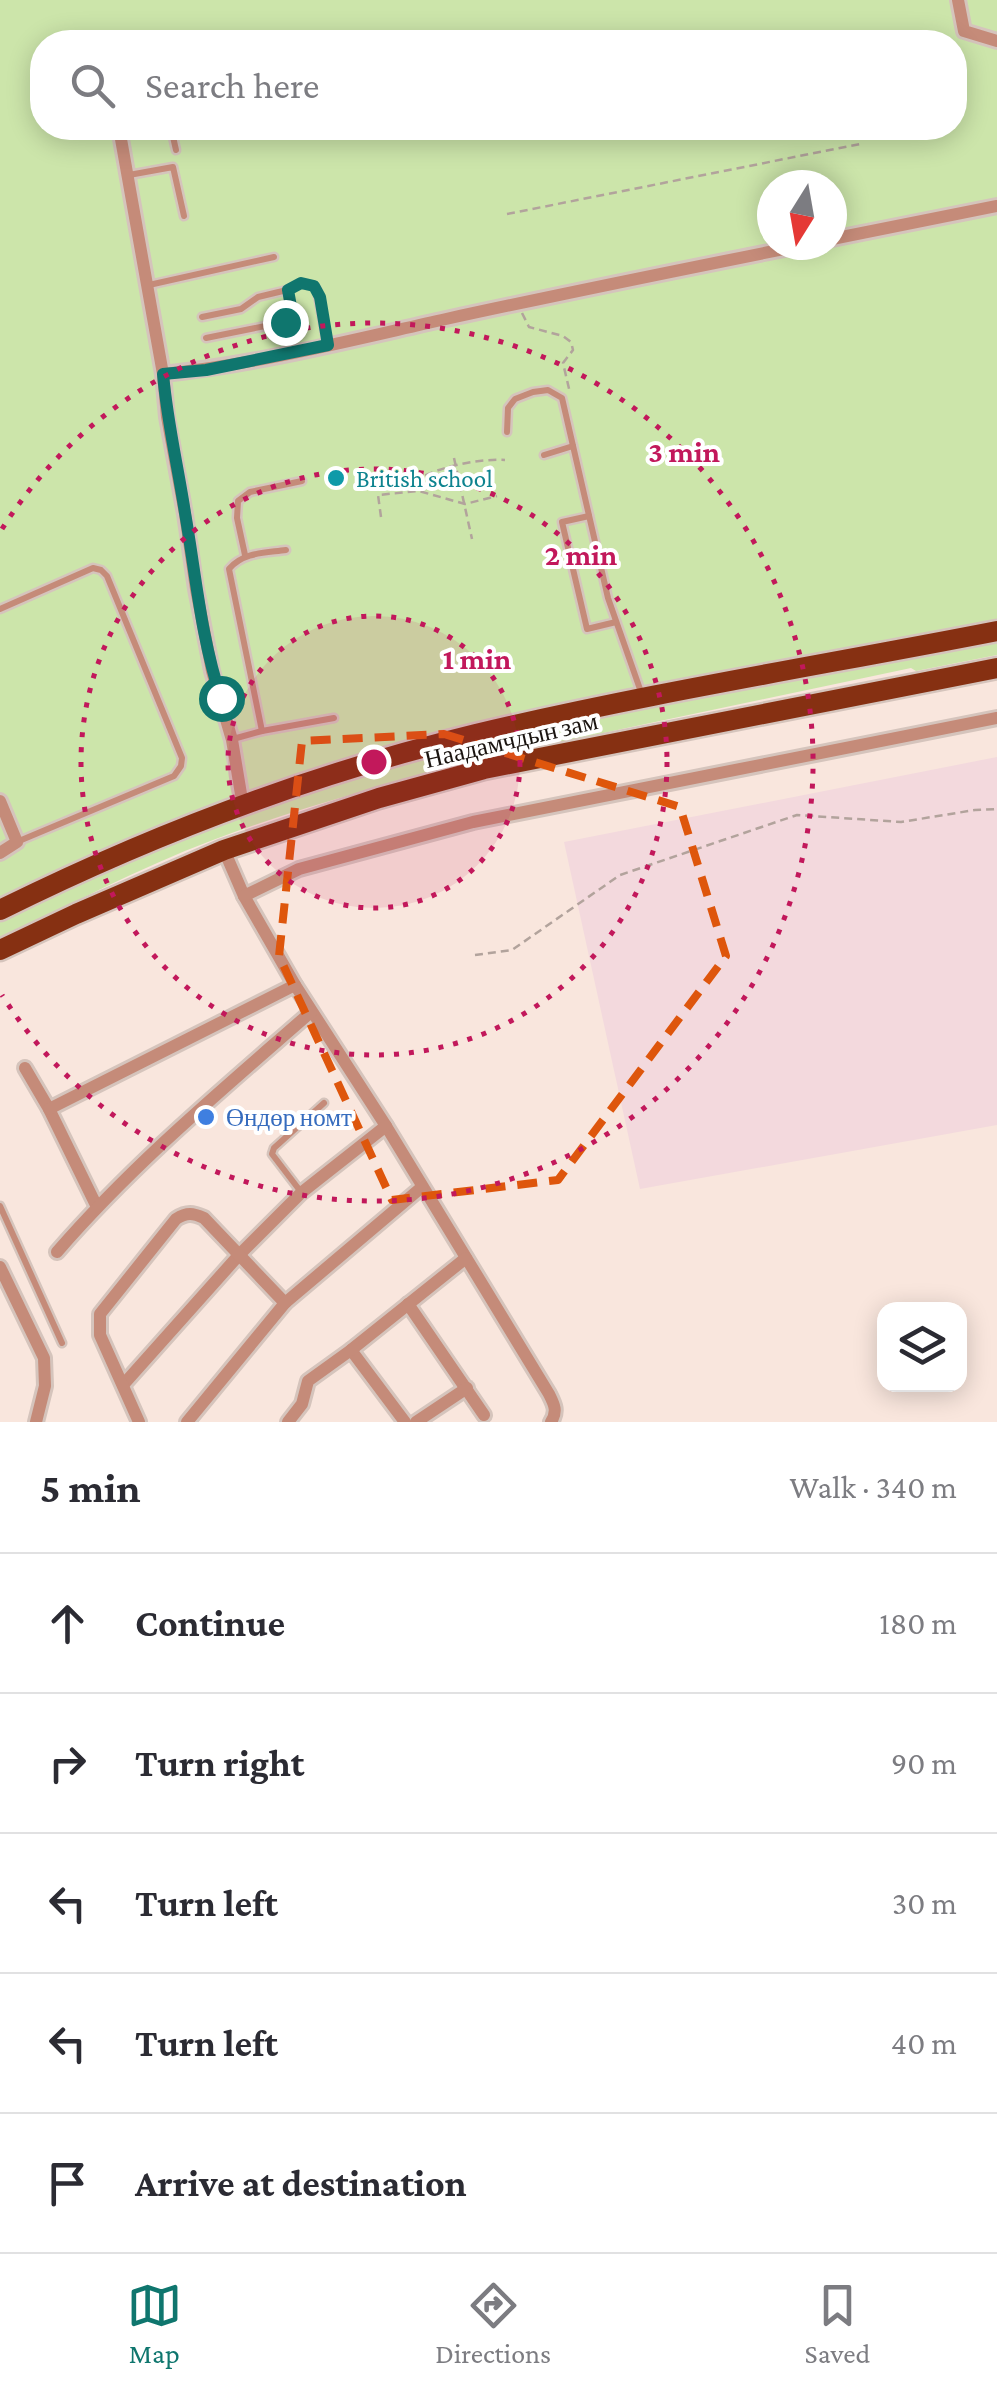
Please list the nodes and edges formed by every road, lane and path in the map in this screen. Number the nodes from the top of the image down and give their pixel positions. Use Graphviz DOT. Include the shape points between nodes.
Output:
graph roads {
  1 [pos="958,0"];
  2 [pos="964,30"];
  3 [pos="967,32"];
  4 [pos="997,41"];
  5 [pos="121,140"];
  6 [pos="174,140"];
  7 [pos="860,144"];
  8 [pos="176,150"];
  9 [pos="128,175"];
  10 [pos="997,206"];
  11 [pos="507,214"];
  12 [pos="184,216"];
  13 [pos="847,236"];
  14 [pos="757,254"];
  15 [pos="274,257"];
  16 [pos="148,285"];
  17 [pos="288,290"];
  18 [pos="202,317"];
  19 [pos="206,338"];
  20 [pos="328,345"];
  21 [pos="163,374"];
  22 [pos="507,432"];
  23 [pos="573,446"];
  24 [pos="544,455"];
  25 [pos="454,458"];
  26 [pos="506,460"];
  27 [pos="455,466"];
  28 [pos="302,481"];
  29 [pos="402,492"];
  30 [pos="497,496"];
  31 [pos="464,504"];
  32 [pos="589,516"];
  33 [pos="380,517"];
  34 [pos="472,538"];
  35 [pos="286,550"];
  36 [pos="246,556"];
  37 [pos="0,609"];
  38 [pos="616,622"];
  39 [pos="997,631"];
  40 [pos="921,646"];
  41 [pos="997,668"];
  42 [pos="778,672"];
  43 [pos="918,683"];
  44 [pos="643,698"];
  45 [pos="782,710"];
  46 [pos="334,718"];
  47 [pos="997,718"];
  48 [pos="262,732"];
  49 [pos="232,740"];
  50 [pos="0,801"];
  51 [pos="242,806"];
  52 [pos="997,809"];
  53 [pos="17,842"];
  54 [pos="224,850"];
  55 [pos="0,854"];
  56 [pos="244,896"];
  57 [pos="2,904"];
  58 [pos="0,950"];
  59 [pos="475,955"];
  60 [pos="294,985"];
  61 [pos="311,1012"];
  62 [pos="24,1068"];
  63 [pos="324,1103"];
  64 [pos="49,1109"];
  65 [pos="386,1126"];
  66 [pos="422,1187"];
  67 [pos="302,1192"];
  68 [pos="0,1206"];
  69 [pos="97,1207"];
  70 [pos="58,1252"];
  71 [pos="239,1255"];
  72 [pos="466,1258"];
  73 [pos="0,1267"];
  74 [pos="285,1303"];
  75 [pos="408,1304"];
  76 [pos="62,1343"];
  77 [pos="351,1350"];
  78 [pos="122,1385"];
  79 [pos="467,1388"];
  80 [pos="484,1415"];
  81 [pos="36,1422"];
  82 [pos="139,1422"];
  83 [pos="187,1422"];
  84 [pos="288,1422"];
  85 [pos="404,1422"];
  86 [pos="416,1422"];
  87 [pos="551,1422"];
  1 -- 2 [label="street"];
  3 -- 4 [label="street"];
  5 -- 9 [label="street"];
  6 -- 8 [label="lane"];
  7 -- 11 [label="path"];
  9 -- 12 [label="lane" via="173,166"];
  9 -- 16 [label="street"];
  10 -- 13 [label="street"];
  14 -- 20 [label="street"];
  15 -- 16 [label="lane"];
  16 -- 21 [label="street"];
  17 -- 18 [label="lane"];
  17 -- 19 [label="lane" via="292,312 285,322"];
  17 -- 20 [label="lane" via="301,283 318,290"];
  20 -- 21 [label="street"];
  21 -- 49 [label="street" via="196,589"];
  22 -- 23 [label="lane" via="515,399 548,390 562,398"];
  23 -- 24 [label="lane"];
  23 -- 32 [label="lane"];
  25 -- 27 [label="path"];
  26 -- 27 [label="path"];
  27 -- 29 [label="path" via="410,482"];
  27 -- 31 [label="path"];
  28 -- 36 [label="lane" via="238,500"];
  29 -- 31 [label="path" via="419,490"];
  29 -- 33 [label="path" via="378,495"];
  30 -- 31 [label="path"];
  31 -- 34 [label="path"];
  32 -- 38 [label="lane"];
  32 -- 38 [label="lane" via="562,522 587,629"];
  35 -- 36 [label="lane"];
  36 -- 48 [label="lane" via="229,569"];
  37 -- 53 [label="lane" via="100,570 182,758 174,776"];
  38 -- 44 [label="lane"];
  39 -- 40 [label="highway, Наадамчдын зам"];
  40 -- 42 [label="highway, Наадамчдын зам"];
  40 -- 43 [label="highway" via="908,668"];
  41 -- 43 [label="highway, Наадамчдын зам"];
  42 -- 44 [label="highway, Наадамчдын зам"];
  42 -- 45 [label="highway" via="794,684 794,697"];
  43 -- 45 [label="highway, Наадамчдын зам"];
  44 -- 51 [label="highway, Наадамчдын зам" via="475,734"];
  45 -- 54 [label="highway, Наадамчдын зам" via="484,768"];
  46 -- 48 [label="lane"];
  47 -- 56 [label="street" via="474,822 299,869"];
  48 -- 49 [label="lane"];
  49 -- 51 [label="street"];
  50 -- 53 [label="street"];
  51 -- 57 [label="highway, Наадамчдын зам"];
  52 -- 59 [label="path" via="901,822 797,815 620,875 512,950"];
  53 -- 55 [label="street"];
  54 -- 56 [label="street"];
  54 -- 58 [label="highway, Наадамчдын зам"];
  56 -- 60 [label="street"];
  60 -- 61 [label="street"];
  60 -- 64 [label="street"];
  61 -- 65 [label="street"];
  61 -- 69 [label="street"];
  62 -- 64 [label="street"];
  63 -- 67 [label="lane" via="272,1154"];
  64 -- 69 [label="street"];
  65 -- 66 [label="street"];
  65 -- 67 [label="street"];
  66 -- 72 [label="street"];
  66 -- 74 [label="street"];
  67 -- 71 [label="street"];
  68 -- 76 [label="lane"];
  69 -- 70 [label="street"];
  71 -- 74 [label="street"];
  71 -- 78 [label="street"];
  71 -- 78 [label="street" via="204,1218 185,1213 176,1219 100,1314 100,1335"];
  72 -- 75 [label="street"];
  72 -- 87 [label="street" via="555,1405"];
  73 -- 81 [label="street" via="45,1364"];
  74 -- 83 [label="street"];
  75 -- 77 [label="street"];
  75 -- 79 [label="street"];
  77 -- 84 [label="street" via="308,1381"];
  77 -- 85 [label="street"];
  78 -- 82 [label="street"];
  79 -- 80 [label="street"];
  79 -- 86 [label="street"];
}
